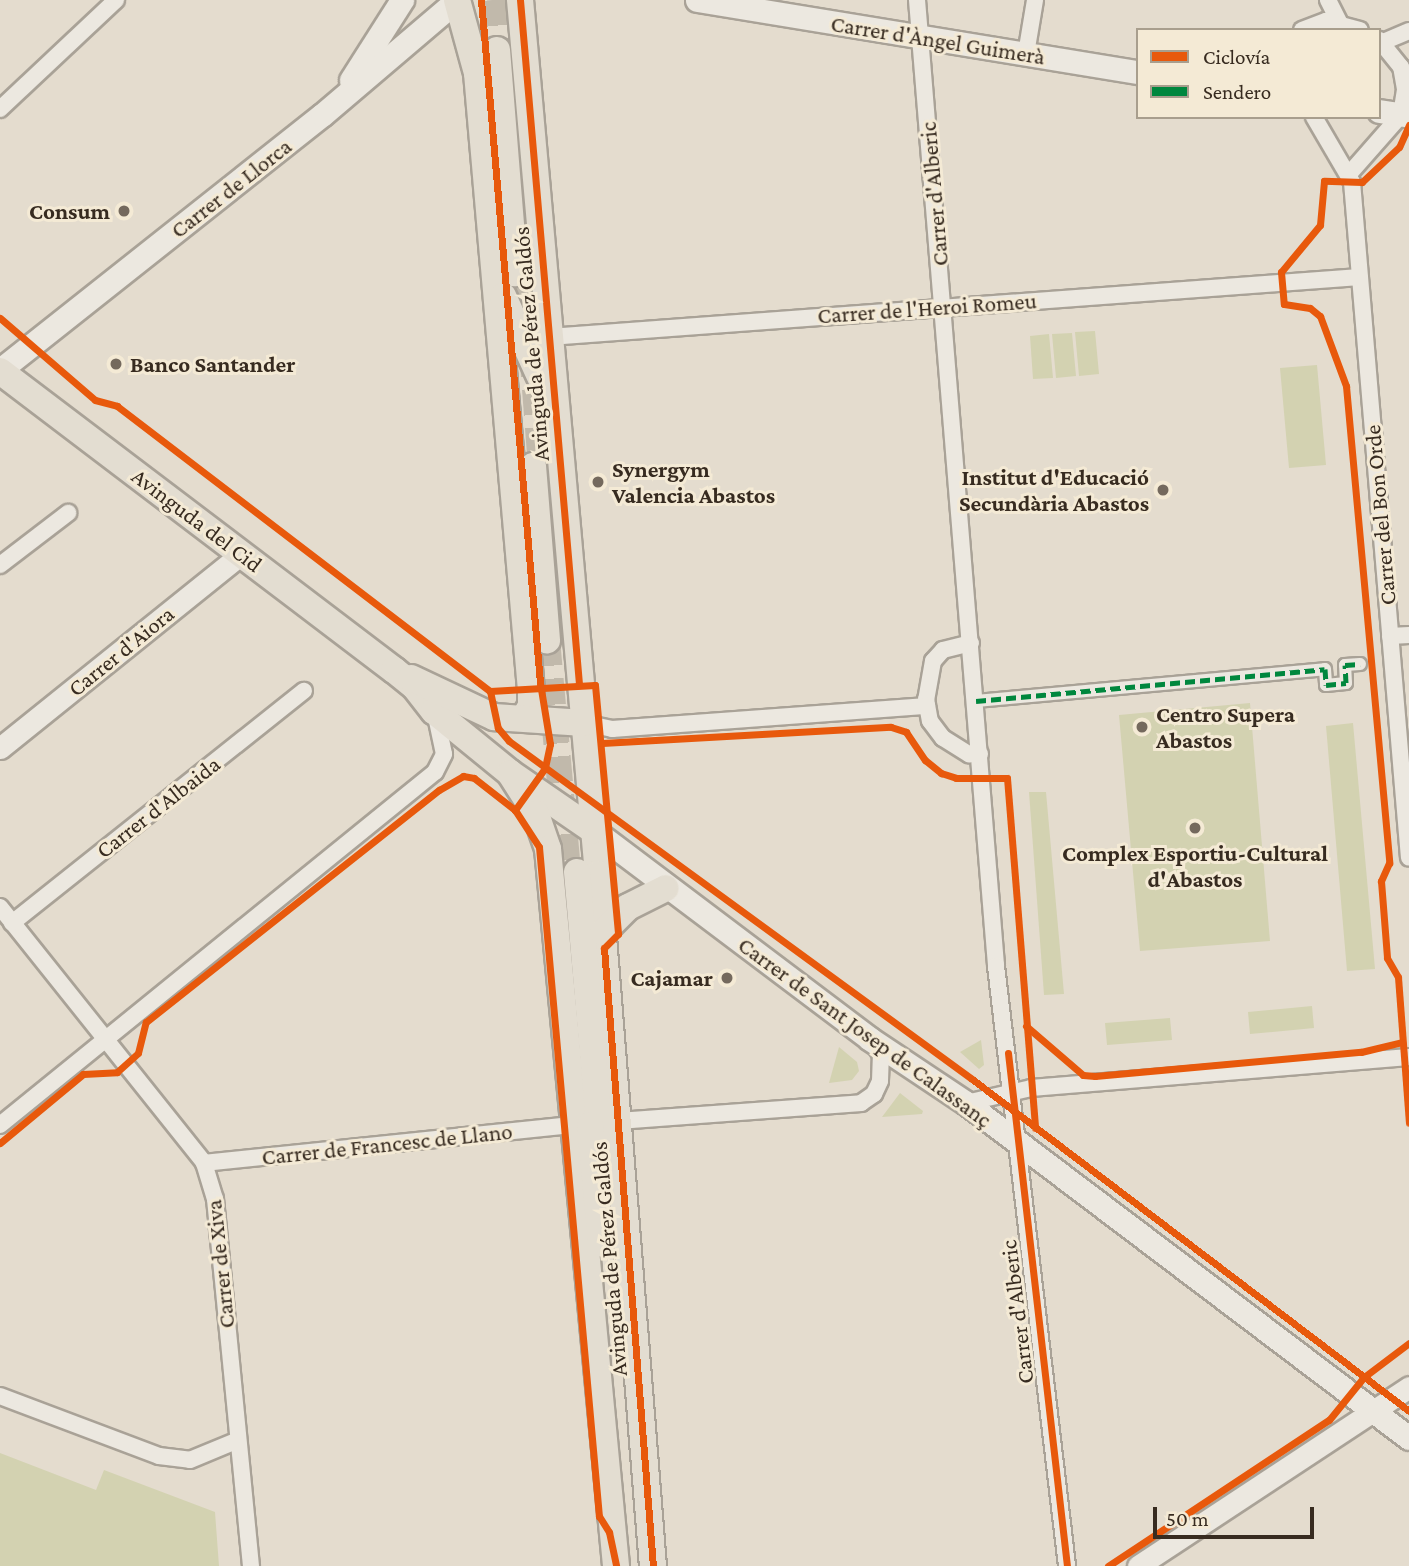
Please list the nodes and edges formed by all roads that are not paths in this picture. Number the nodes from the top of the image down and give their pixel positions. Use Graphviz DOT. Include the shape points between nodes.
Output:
graph roads {
  1 [pos="116,0"];
  2 [pos="402,0"];
  3 [pos="457,0"];
  4 [pos="520,0"];
  5 [pos="697,0"];
  6 [pos="917,0"];
  7 [pos="1035,0"];
  8 [pos="1328,0"];
  9 [pos="1340,24"];
  10 [pos="1307,28"];
  11 [pos="1353,28"];
  12 [pos="1409,32"];
  13 [pos="920,37"];
  14 [pos="1381,41"];
  15 [pos="502,49"];
  16 [pos="1026,54"];
  17 [pos="1136,72"];
  18 [pos="0,109"];
  19 [pos="1396,114"];
  20 [pos="322,115"];
  21 [pos="1315,119"];
  22 [pos="1350,173"];
  23 [pos="1360,277"];
  24 [pos="511,284"];
  25 [pos="944,305"];
  26 [pos="549,337"];
  27 [pos="0,371"];
  28 [pos="555,420"];
  29 [pos="537,466"];
  30 [pos="68,513"];
  31 [pos="242,554"];
  32 [pos="0,565"];
  33 [pos="1409,635"];
  34 [pos="1390,636"];
  35 [pos="552,640"];
  36 [pos="971,643"];
  37 [pos="1360,664"];
  38 [pos="394,670"];
  39 [pos="304,691"];
  40 [pos="976,701"];
  41 [pos="927,706"];
  42 [pos="434,711"];
  43 [pos="524,718"];
  44 [pos="584,723"];
  45 [pos="0,748"];
  46 [pos="980,754"];
  47 [pos="510,773"];
  48 [pos="593,830"];
  49 [pos="1409,858"];
  50 [pos="666,888"];
  51 [pos="0,907"];
  52 [pos="12,923"];
  53 [pos="603,932"];
  54 [pos="104,1038"];
  55 [pos="870,1040"];
  56 [pos="1409,1057"];
  57 [pos="1012,1093"];
  58 [pos="967,1103"];
  59 [pos="618,1121"];
  60 [pos="0,1125"];
  61 [pos="571,1125"];
  62 [pos="1016,1141"];
  63 [pos="204,1163"];
  64 [pos="1409,1387"];
  65 [pos="0,1396"];
  66 [pos="1373,1411"];
  67 [pos="1409,1438"];
  68 [pos="238,1440"];
  69 [pos="251,1566"];
  70 [pos="616,1566"];
  71 [pos="624,1566"];
  72 [pos="651,1566"];
  73 [pos="1068,1566"];
  74 [pos="1138,1566"];
  1 -- 18 [label="street"];
  2 -- 20 [label="main road"];
  3 -- 20 [label="main road, Carrer de Llorca"];
  3 -- 24 [label="main road, Avinguda de Pérez Galdós" via="477,74"];
  4 -- 26 [label="main road, Avinguda de Pérez Galdós"];
  5 -- 13 [label="main road, Carrer d'Àngel Guimerà"];
  6 -- 13 [label="street, Carrer d'Alberic"];
  7 -- 16 [label="street"];
  8 -- 9 [label="street"];
  9 -- 10 [label="street" via="1326,21"];
  9 -- 11 [label="street"];
  12 -- 14 [label="street"];
  13 -- 16 [label="main road, Carrer d'Àngel Guimerà"];
  13 -- 25 [label="street, Carrer d'Alberic"];
  14 -- 19 [label="street" via="1401,67 1405,89"];
  15 -- 24 [label="main road, Avinguda de Pérez Galdós"];
  16 -- 17 [label="main road, Carrer d'Àngel Guimerà"];
  19 -- 22 [label="street"];
  20 -- 27 [label="main road, Carrer de Llorca"];
  21 -- 22 [label="street"];
  22 -- 23 [label="street, Carrer del Bon Orde"];
  23 -- 25 [label="street, Carrer de l'Heroi Romeu" via="1281,286"];
  23 -- 34 [label="street, Carrer del Bon Orde"];
  24 -- 26 [label="street" via="519,320"];
  24 -- 28 [label="main road, Avinguda de Pérez Galdós"];
  24 -- 43 [label="main road, Avinguda de Pérez Galdós" via="531,690 531,706"];
  25 -- 26 [label="street, Carrer de l'Heroi Romeu"];
  25 -- 36 [label="street, Carrer d'Alberic"];
  26 -- 28 [label="main road, Avinguda de Pérez Galdós"];
  27 -- 31 [label="main road, Avinguda del Cid"];
  28 -- 44 [label="main road, Avinguda de Pérez Galdós"];
  29 -- 35 [label="main road, Avinguda de Pérez Galdós"];
  30 -- 32 [label="street"];
  31 -- 38 [label="main road, Avinguda del Cid"];
  31 -- 45 [label="street, Carrer d'Aiora"];
  33 -- 34 [label="street"];
  34 -- 49 [label="street, Carrer del Bon Orde"];
  36 -- 40 [label="street, Carrer d'Alberic"];
  36 -- 41 [label="street" via="943,650 933,661 926,681"];
  37 -- 40 [label="street" via="1345,665 1346,684 1326,685 1325,668"];
  38 -- 42 [label="main road, Avinguda del Cid"];
  38 -- 43 [label="main road, Avinguda del Cid" via="494,717"];
  39 -- 52 [label="street, Carrer d'Albaida"];
  40 -- 46 [label="street, Carrer d'Alberic"];
  41 -- 44 [label="street" via="612,729"];
  41 -- 46 [label="street" via="930,721 943,738"];
  42 -- 47 [label="main road, Avinguda del Cid"];
  42 -- 54 [label="street" via="445,741 442,762 435,772"];
  43 -- 44 [label="main road, Avinguda del Cid"];
  44 -- 48 [label="main road, Avinguda de Pérez Galdós"];
  46 -- 57 [label="street, Carrer d'Alberic" via="996,966"];
  47 -- 48 [label="main road, Avinguda del Cid"];
  47 -- 61 [label="main road, Avinguda de Pérez Galdós" via="537,814 548,849"];
  48 -- 50 [label="main road, Carrer de Sant Josep de Calassanç"];
  48 -- 53 [label="main road, Avinguda de Pérez Galdós"];
  50 -- 53 [label="main road" via="628,907"];
  50 -- 55 [label="main road, Carrer de Sant Josep de Calassanç"];
  51 -- 52 [label="street, Carrer de Xiva"];
  52 -- 54 [label="street, Carrer de Xiva"];
  53 -- 59 [label="main road, Avinguda de Pérez Galdós"];
  54 -- 60 [label="street"];
  54 -- 63 [label="street, Carrer de Xiva"];
  55 -- 58 [label="main road, Carrer de Sant Josep de Calassanç"];
  55 -- 59 [label="street" via="881,1055 880,1082 874,1094 861,1103"];
  56 -- 57 [label="street"];
  57 -- 58 [label="street"];
  57 -- 62 [label="street, Carrer d'Alberic"];
  58 -- 62 [label="main road, Carrer de Sant Josep de Calassanç"];
  59 -- 72 [label="main road, Avinguda de Pérez Galdós"];
  61 -- 63 [label="street, Carrer de Francesc de Llano"];
  61 -- 70 [label="main road, Avinguda de Pérez Galdós"];
  62 -- 66 [label="main road, Carrer de Sant Josep de Calassanç"];
  62 -- 73 [label="street, Carrer d'Alberic"];
  63 -- 68 [label="street, Carrer de Xiva" via="215,1199"];
  64 -- 66 [label="street"];
  65 -- 68 [label="street" via="159,1456 190,1460"];
  66 -- 67 [label="main road, Carrer de Sant Josep de Calassanç"];
  66 -- 74 [label="street"];
  68 -- 69 [label="street, Carrer de Xiva"];
  71 -- 72 [label="main road, Avinguda de Pérez Galdós" via="573,872 623,1391"];
}
